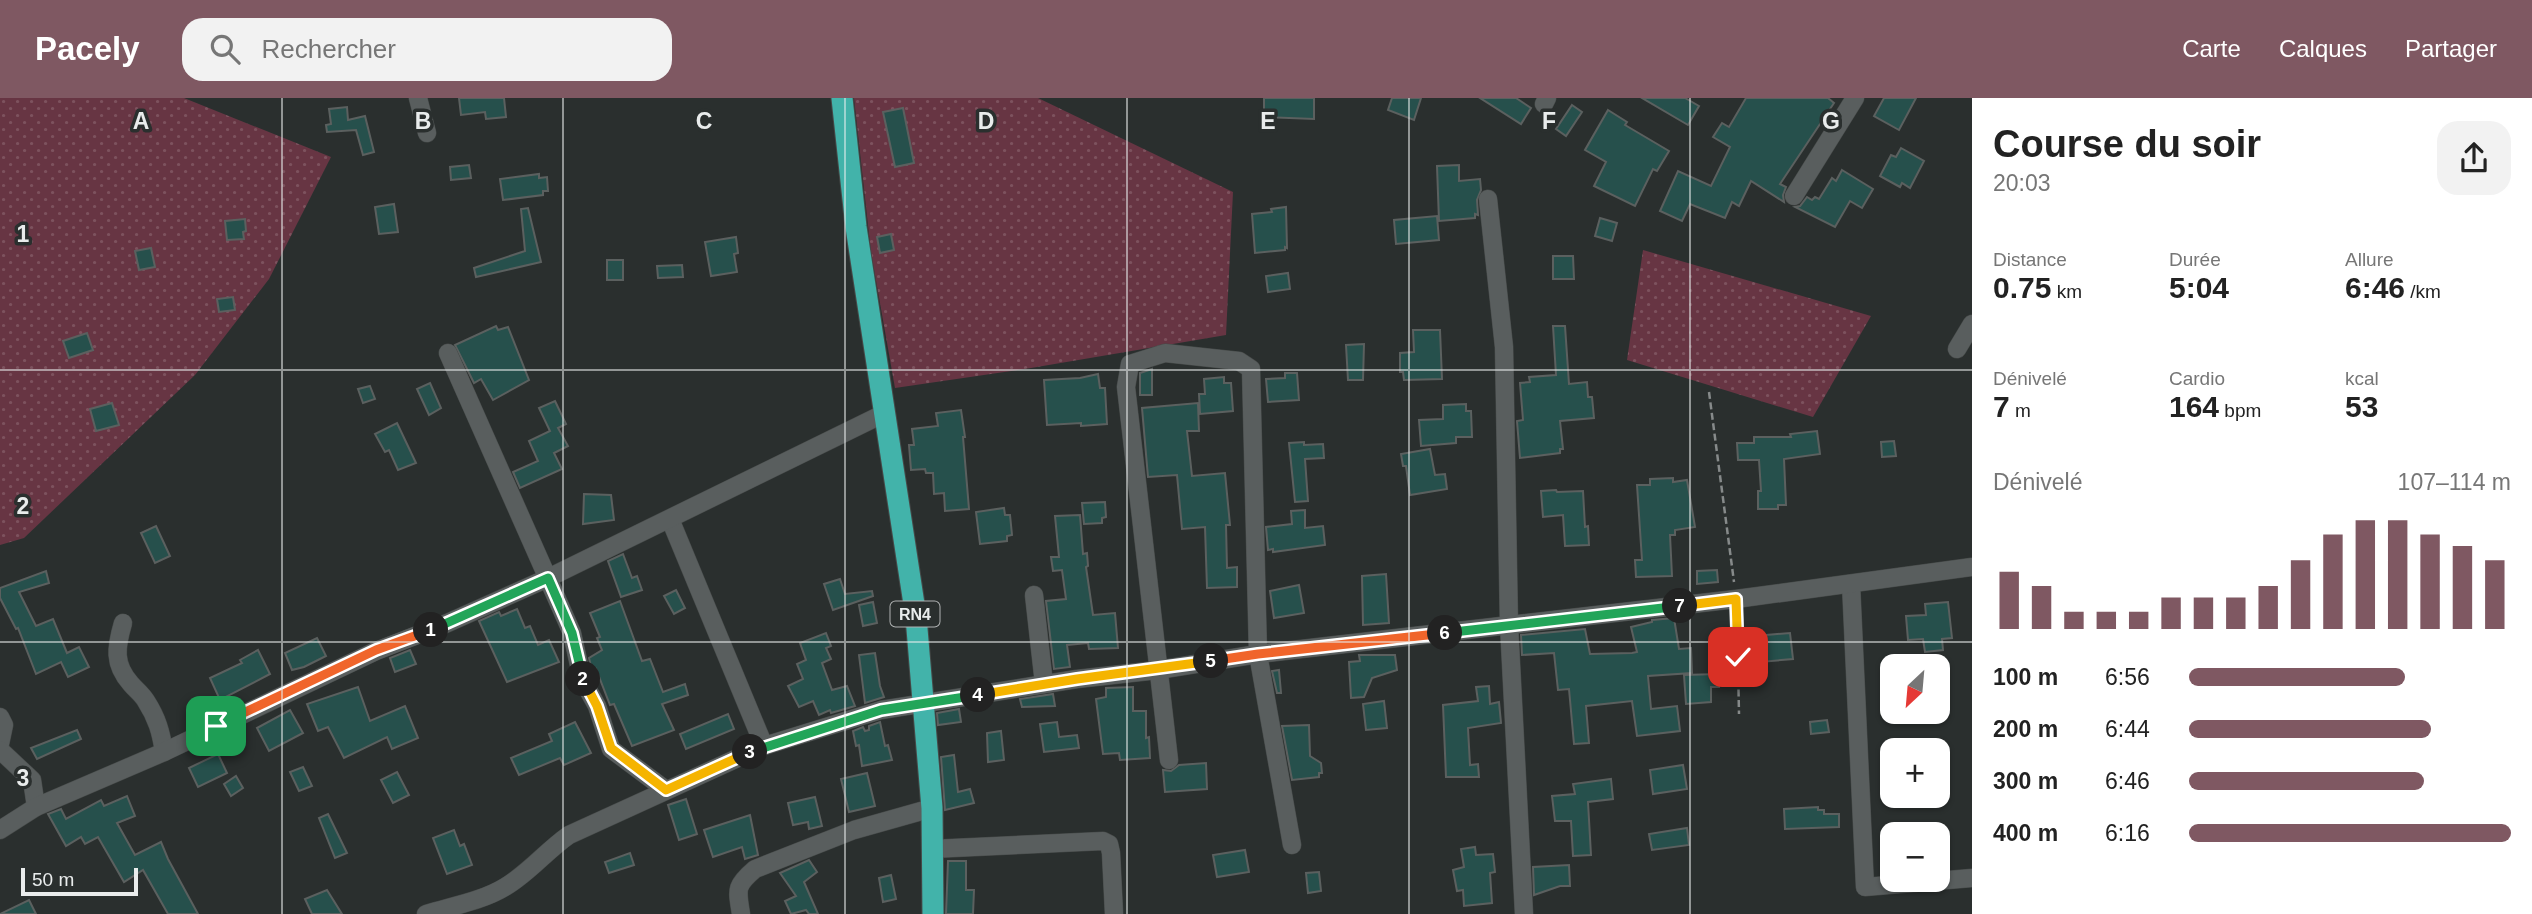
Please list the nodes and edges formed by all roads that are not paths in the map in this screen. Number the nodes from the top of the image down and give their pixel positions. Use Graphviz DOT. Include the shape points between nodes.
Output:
graph roads {
  1 [pos="418,98"];
  2 [pos="842,98"];
  3 [pos="1855,98"];
  4 [pos="426,133"];
  5 [pos="1794,196"];
  6 [pos="1488,199"];
  7 [pos="1972,324"];
  8 [pos="1957,349"];
  9 [pos="448,353"];
  10 [pos="885,413"];
  11 [pos="670,519"];
  12 [pos="1972,568"];
  13 [pos="548,578"];
  14 [pos="1851,584"];
  15 [pos="1034,595"];
  16 [pos="123,623"];
  17 [pos="1509,625"];
  18 [pos="1258,654"];
  19 [pos="1158,670"];
  20 [pos="1044,684"];
  21 [pos="922,705"];
  22 [pos="0,717"];
  23 [pos="0,744"];
  24 [pos="764,746"];
  25 [pos="0,750"];
  26 [pos="164,752"];
  27 [pos="1169,760"];
  28 [pos="666,790"];
  29 [pos="36,807"];
  30 [pos="932,808"];
  31 [pos="0,830"];
  32 [pos="1292,845"];
  33 [pos="931,849"];
  34 [pos="1972,878"];
  35 [pos="426,914"];
  36 [pos="741,914"];
  37 [pos="933,914"];
  38 [pos="1114,914"];
  39 [pos="1524,914"];
  1 -- 4 [label="street"];
  2 -- 10 [label="highway, RN4" via="856,227"];
  3 -- 5 [label="street"];
  6 -- 17 [label="street" via="1504,347"];
  7 -- 8 [label="street"];
  9 -- 13 [label="street"];
  10 -- 11 [label="street"];
  10 -- 21 [label="highway, RN4" via="916,617"];
  11 -- 13 [label="street"];
  11 -- 24 [label="street"];
  12 -- 14 [label="street"];
  13 -- 26 [label="street" via="376,650"];
  13 -- 28 [label="street" via="611,748"];
  14 -- 17 [label="street"];
  14 -- 34 [label="street" via="1865,887"];
  15 -- 20 [label="street"];
  16 -- 26 [label="street" via="118,666 159,724"];
  17 -- 18 [label="street"];
  17 -- 39 [label="street"];
  18 -- 19 [label="street"];
  18 -- 19 [label="street" via="1251,369 1239,360 1164,353 1130,364 1126,387"];
  18 -- 32 [label="street"];
  19 -- 20 [label="street"];
  19 -- 27 [label="street"];
  20 -- 21 [label="street"];
  21 -- 24 [label="street" via="881,710"];
  21 -- 30 [label="highway, RN4"];
  22 -- 23 [label="street" via="4,725"];
  24 -- 28 [label="street"];
  25 -- 29 [label="street" via="32,780"];
  26 -- 29 [label="street"];
  28 -- 35 [label="street" via="569,835 499,890"];
  29 -- 31 [label="street"];
  30 -- 33 [label="highway, RN4"];
  30 -- 36 [label="street" via="854,830 755,869 737,890"];
  33 -- 37 [label="highway, RN4"];
  33 -- 38 [label="street" via="1102,841 1109,844 1111,853"];
}
